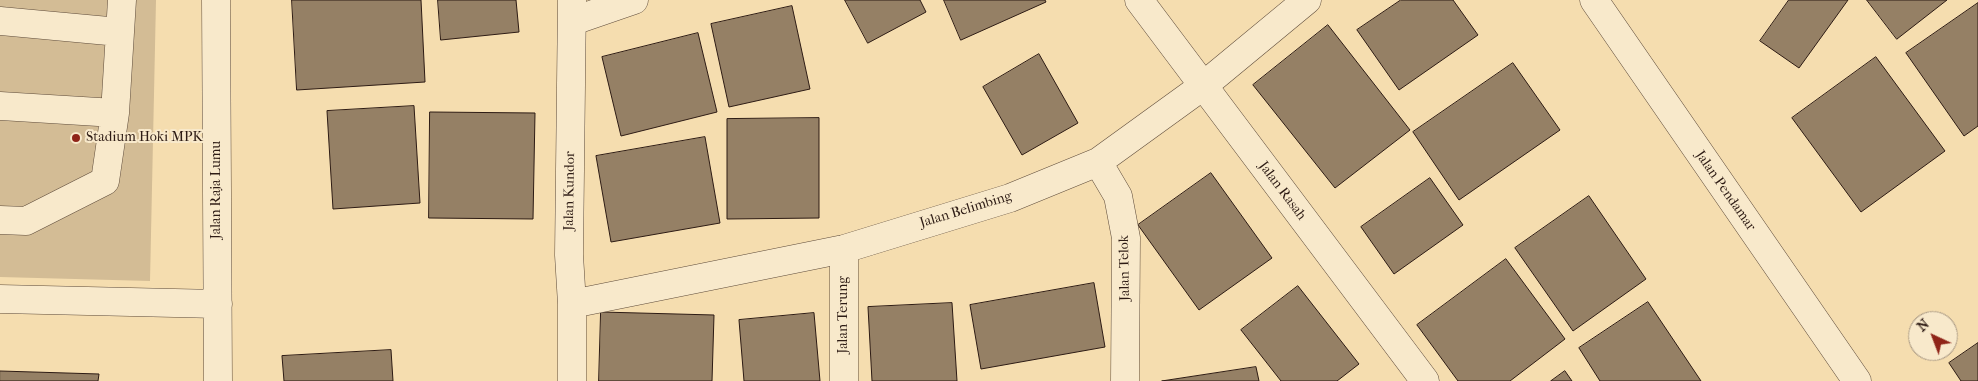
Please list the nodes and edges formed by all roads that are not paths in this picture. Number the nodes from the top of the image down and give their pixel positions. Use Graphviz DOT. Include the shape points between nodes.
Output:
graph roads {
  1 [pos="22,0"];
  2 [pos="122,0"];
  3 [pos="216,0"];
  4 [pos="634,0"];
  5 [pos="1139,0"];
  6 [pos="1306,0"];
  7 [pos="1594,0"];
  8 [pos="572,10"];
  9 [pos="0,20"];
  10 [pos="119,32"];
  11 [pos="1203,86"];
  12 [pos="0,106"];
  13 [pos="115,113"];
  14 [pos="1098,162"];
  15 [pos="0,220"];
  16 [pos="844,249"];
  17 [pos="0,299"];
  18 [pos="218,304"];
  19 [pos="572,304"];
  20 [pos="218,381"];
  21 [pos="572,381"];
  22 [pos="844,381"];
  23 [pos="1125,381"];
  24 [pos="1425,381"];
  25 [pos="1857,381"];
  1 -- 9 [label="street"];
  2 -- 10 [label="street"];
  3 -- 18 [label="street, Jalan Raja Lumu"];
  4 -- 8 [label="street"];
  5 -- 11 [label="street, Jalan Rasah"];
  6 -- 11 [label="street, Jalan Belimbing"];
  7 -- 25 [label="street, Jalan Pendamar"];
  8 -- 19 [label="street, Jalan Kundor" via="569,255"];
  9 -- 10 [label="street"];
  10 -- 13 [label="street"];
  11 -- 14 [label="street, Jalan Belimbing"];
  11 -- 24 [label="street, Jalan Rasah"];
  12 -- 13 [label="street"];
  13 -- 15 [label="street" via="105,181 26,221"];
  14 -- 16 [label="street, Jalan Belimbing" via="1010,198"];
  14 -- 23 [label="street, Jalan Telok" via="1118,196 1126,238"];
  16 -- 19 [label="street, Jalan Belimbing"];
  16 -- 22 [label="street, Jalan Terung"];
  17 -- 18 [label="street"];
  18 -- 20 [label="street, Jalan Raja Lumu"];
  19 -- 21 [label="street, Jalan Kundor"];
}
